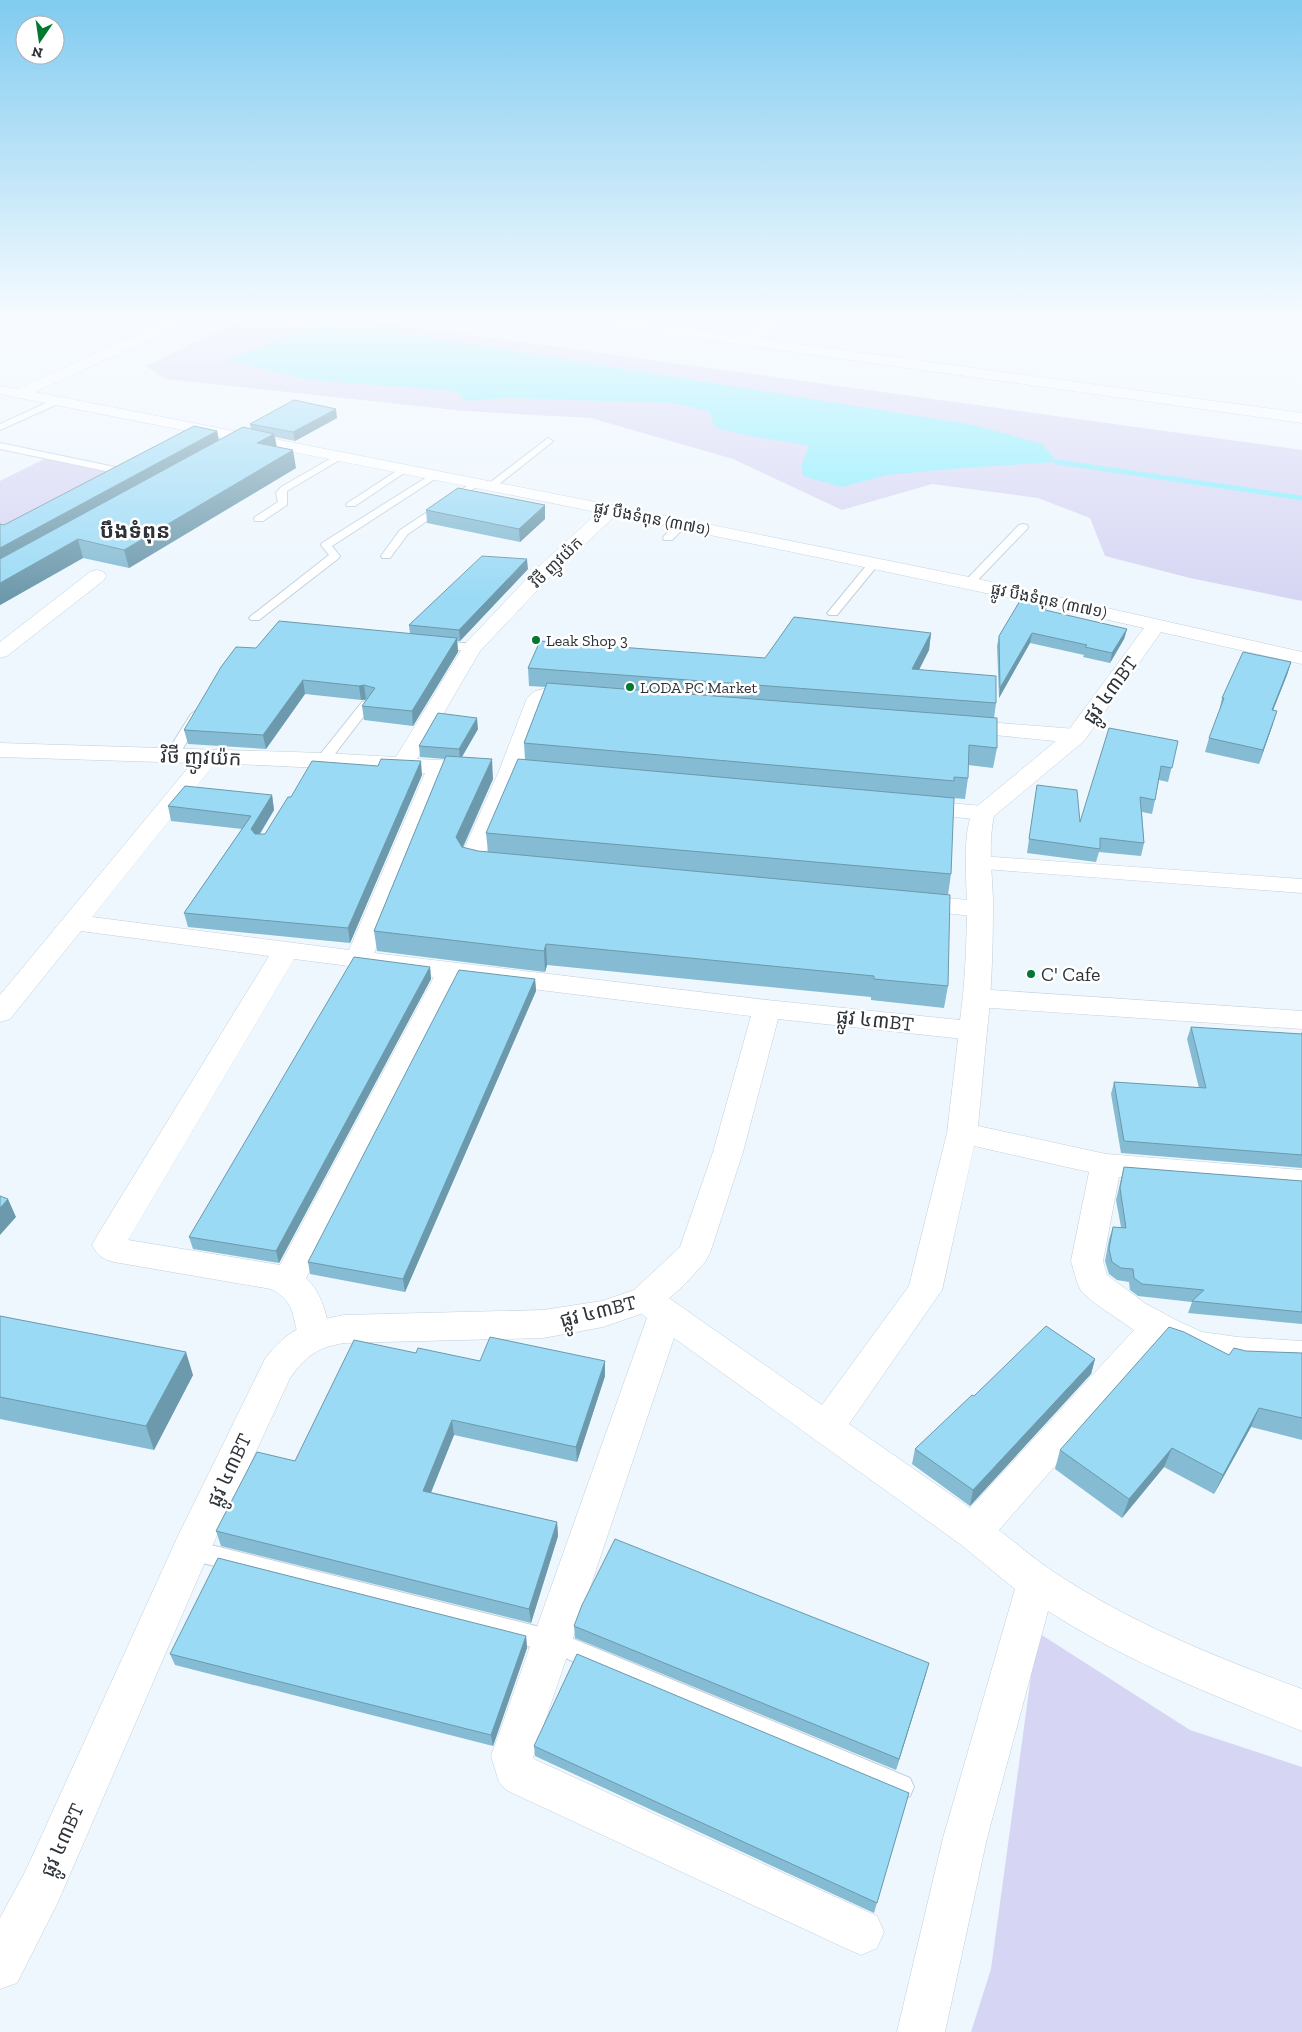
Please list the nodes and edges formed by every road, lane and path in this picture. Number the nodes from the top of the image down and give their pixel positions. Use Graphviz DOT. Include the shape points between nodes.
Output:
graph roads {
  1 [pos="36,410"];
  2 [pos="106,410"];
  3 [pos="1243,410"];
  4 [pos="1302,418"];
  5 [pos="0,427"];
  6 [pos="247,438"];
  7 [pos="548,441"];
  8 [pos="0,446"];
  9 [pos="230,448"];
  10 [pos="340,456"];
  11 [pos="404,469"];
  12 [pos="115,470"];
  13 [pos="435,475"];
  14 [pos="483,484"];
  15 [pos="351,504"];
  16 [pos="611,510"];
  17 [pos="258,520"];
  18 [pos="682,524"];
  19 [pos="1023,527"];
  20 [pos="668,538"];
  21 [pos="386,556"];
  22 [pos="874,563"];
  23 [pos="97,576"];
  24 [pos="969,583"];
  25 [pos="833,614"];
  26 [pos="256,618"];
  27 [pos="1157,624"];
  28 [pos="423,642"];
  29 [pos="472,648"];
  30 [pos="0,652"];
  31 [pos="1302,658"];
  32 [pos="598,697"];
  33 [pos="205,699"];
  34 [pos="366,705"];
  35 [pos="937,724"];
  36 [pos="1076,736"];
  37 [pos="0,750"];
  38 [pos="171,757"];
  39 [pos="208,758"];
  40 [pos="403,764"];
  41 [pos="313,766"];
  42 [pos="439,766"];
  43 [pos="520,771"];
  44 [pos="894,805"];
  45 [pos="983,813"];
  46 [pos="980,863"];
  47 [pos="519,866"];
  48 [pos="1302,886"];
  49 [pos="892,901"];
  50 [pos="980,909"];
  51 [pos="74,922"];
  52 [pos="286,950"];
  53 [pos="359,958"];
  54 [pos="451,969"];
  55 [pos="977,998"];
  56 [pos="767,1009"];
  57 [pos="0,1013"];
  58 [pos="1302,1020"];
  59 [pos="973,1031"];
  60 [pos="962,1134"];
  61 [pos="1106,1165"];
  62 [pos="1302,1181"];
  63 [pos="288,1282"];
  64 [pos="655,1307"];
  65 [pos="1157,1327"];
  66 [pos="314,1334"];
  67 [pos="1302,1355"];
  68 [pos="826,1427"];
  69 [pos="973,1532"];
  70 [pos="191,1550"];
  71 [pos="1036,1582"];
  72 [pos="552,1641"];
  73 [pos="1302,1710"];
  74 [pos="901,1787"];
  75 [pos="861,1932"];
  76 [pos="0,1966"];
  77 [pos="920,2032"];
  1 -- 5 [label="lane"];
  2 -- 6 [label="street, ផ្លូវ បឹងទំពុន (៣៧១)"];
  3 -- 4 [label="street"];
  6 -- 9 [label="lane"];
  6 -- 10 [label="street, ផ្លូវ បឹងទំពុន (៣៧១)"];
  7 -- 14 [label="lane"];
  8 -- 12 [label="lane"];
  10 -- 11 [label="street, ផ្លូវ បឹងទំពុន (៣៧១)"];
  10 -- 17 [label="lane" via="284,489 282,503"];
  11 -- 13 [label="street, ផ្លូវ បឹងទំពុន (៣៧១)"];
  11 -- 15 [label="lane"];
  13 -- 14 [label="street, ផ្លូវ បឹងទំពុន (៣៧១)"];
  13 -- 26 [label="lane" via="326,545 335,556"];
  14 -- 16 [label="street, ផ្លូវ បឹងទំពុន (៣៧១)"];
  14 -- 21 [label="lane" via="404,532"];
  16 -- 18 [label="street, ផ្លូវ បឹងទំពុន (៣៧១)"];
  16 -- 29 [label="street, វិថី ញូវយ៉ក" via="542,574"];
  18 -- 20 [label="lane"];
  18 -- 22 [label="street, ផ្លូវ បឹងទំពុន (៣៧១)"];
  19 -- 24 [label="lane"];
  22 -- 24 [label="street, ផ្លូវ បឹងទំពុន (៣៧១)"];
  22 -- 25 [label="lane"];
  23 -- 30 [label="street"];
  24 -- 27 [label="street, ផ្លូវ បឹងទំពុន (៣៧១)"];
  27 -- 31 [label="street, ផ្លូវ បឹងទំពុន (៣៧១)"];
  27 -- 36 [label="street, ផ្លូវ ៤៣BT"];
  28 -- 29 [label="lane"];
  29 -- 40 [label="street, វិថី ញូវយ៉ក"];
  32 -- 43 [label="street" via="548,693 538,698"];
  33 -- 38 [label="lane"];
  34 -- 41 [label="lane"];
  35 -- 36 [label="street"];
  36 -- 45 [label="street, ផ្លូវ ៤៣BT"];
  37 -- 38 [label="street, វិថី ញូវយ៉ក"];
  38 -- 39 [label="street, វិថី ញូវយ៉ក"];
  39 -- 41 [label="street, វិថី ញូវយ៉ក"];
  39 -- 51 [label="street"];
  40 -- 41 [label="street, វិថី ញូវយ៉ក"];
  40 -- 42 [label="street, វិថី ញូវយ៉ក"];
  42 -- 43 [label="street, វិថី ញូវយ៉ក"];
  42 -- 53 [label="street"];
  43 -- 47 [label="street" via="472,858 473,861"];
  44 -- 45 [label="street"];
  45 -- 46 [label="street" via="979,827"];
  46 -- 48 [label="street"];
  46 -- 50 [label="street"];
  49 -- 50 [label="street"];
  50 -- 55 [label="street"];
  51 -- 52 [label="street"];
  51 -- 57 [label="street"];
  52 -- 53 [label="street"];
  52 -- 63 [label="street" via="108,1245 114,1250 263,1274"];
  53 -- 54 [label="street"];
  54 -- 56 [label="street"];
  54 -- 63 [label="street"];
  55 -- 58 [label="street"];
  55 -- 59 [label="street"];
  56 -- 59 [label="street, ផ្លូវ ៤៣BT"];
  56 -- 64 [label="street, ផ្លូវ ៤៣BT" via="728,1152 694,1253 672,1276"];
  59 -- 60 [label="street"];
  60 -- 61 [label="street"];
  60 -- 68 [label="street" via="925,1290"];
  61 -- 62 [label="street"];
  61 -- 65 [label="street" via="1087,1261 1089,1272 1100,1289"];
  63 -- 66 [label="street" via="305,1296"];
  64 -- 66 [label="street, ផ្លូវ ៤៣BT" via="543,1324 344,1329"];
  64 -- 68 [label="street"];
  64 -- 72 [label="street"];
  65 -- 67 [label="street" via="1218,1349"];
  65 -- 69 [label="street"];
  66 -- 70 [label="street, ផ្លូវ ៤៣BT" via="299,1343 277,1369"];
  68 -- 69 [label="street"];
  69 -- 71 [label="street"];
  70 -- 72 [label="lane"];
  70 -- 76 [label="street, ផ្លូវ ៤៣BT" via="42,1886"];
  71 -- 73 [label="street" via="1089,1615 1201,1671"];
  71 -- 77 [label="street" via="965,1838"];
  72 -- 74 [label="lane"];
  72 -- 75 [label="street" via="512,1756 514,1767 521,1774"];
}
